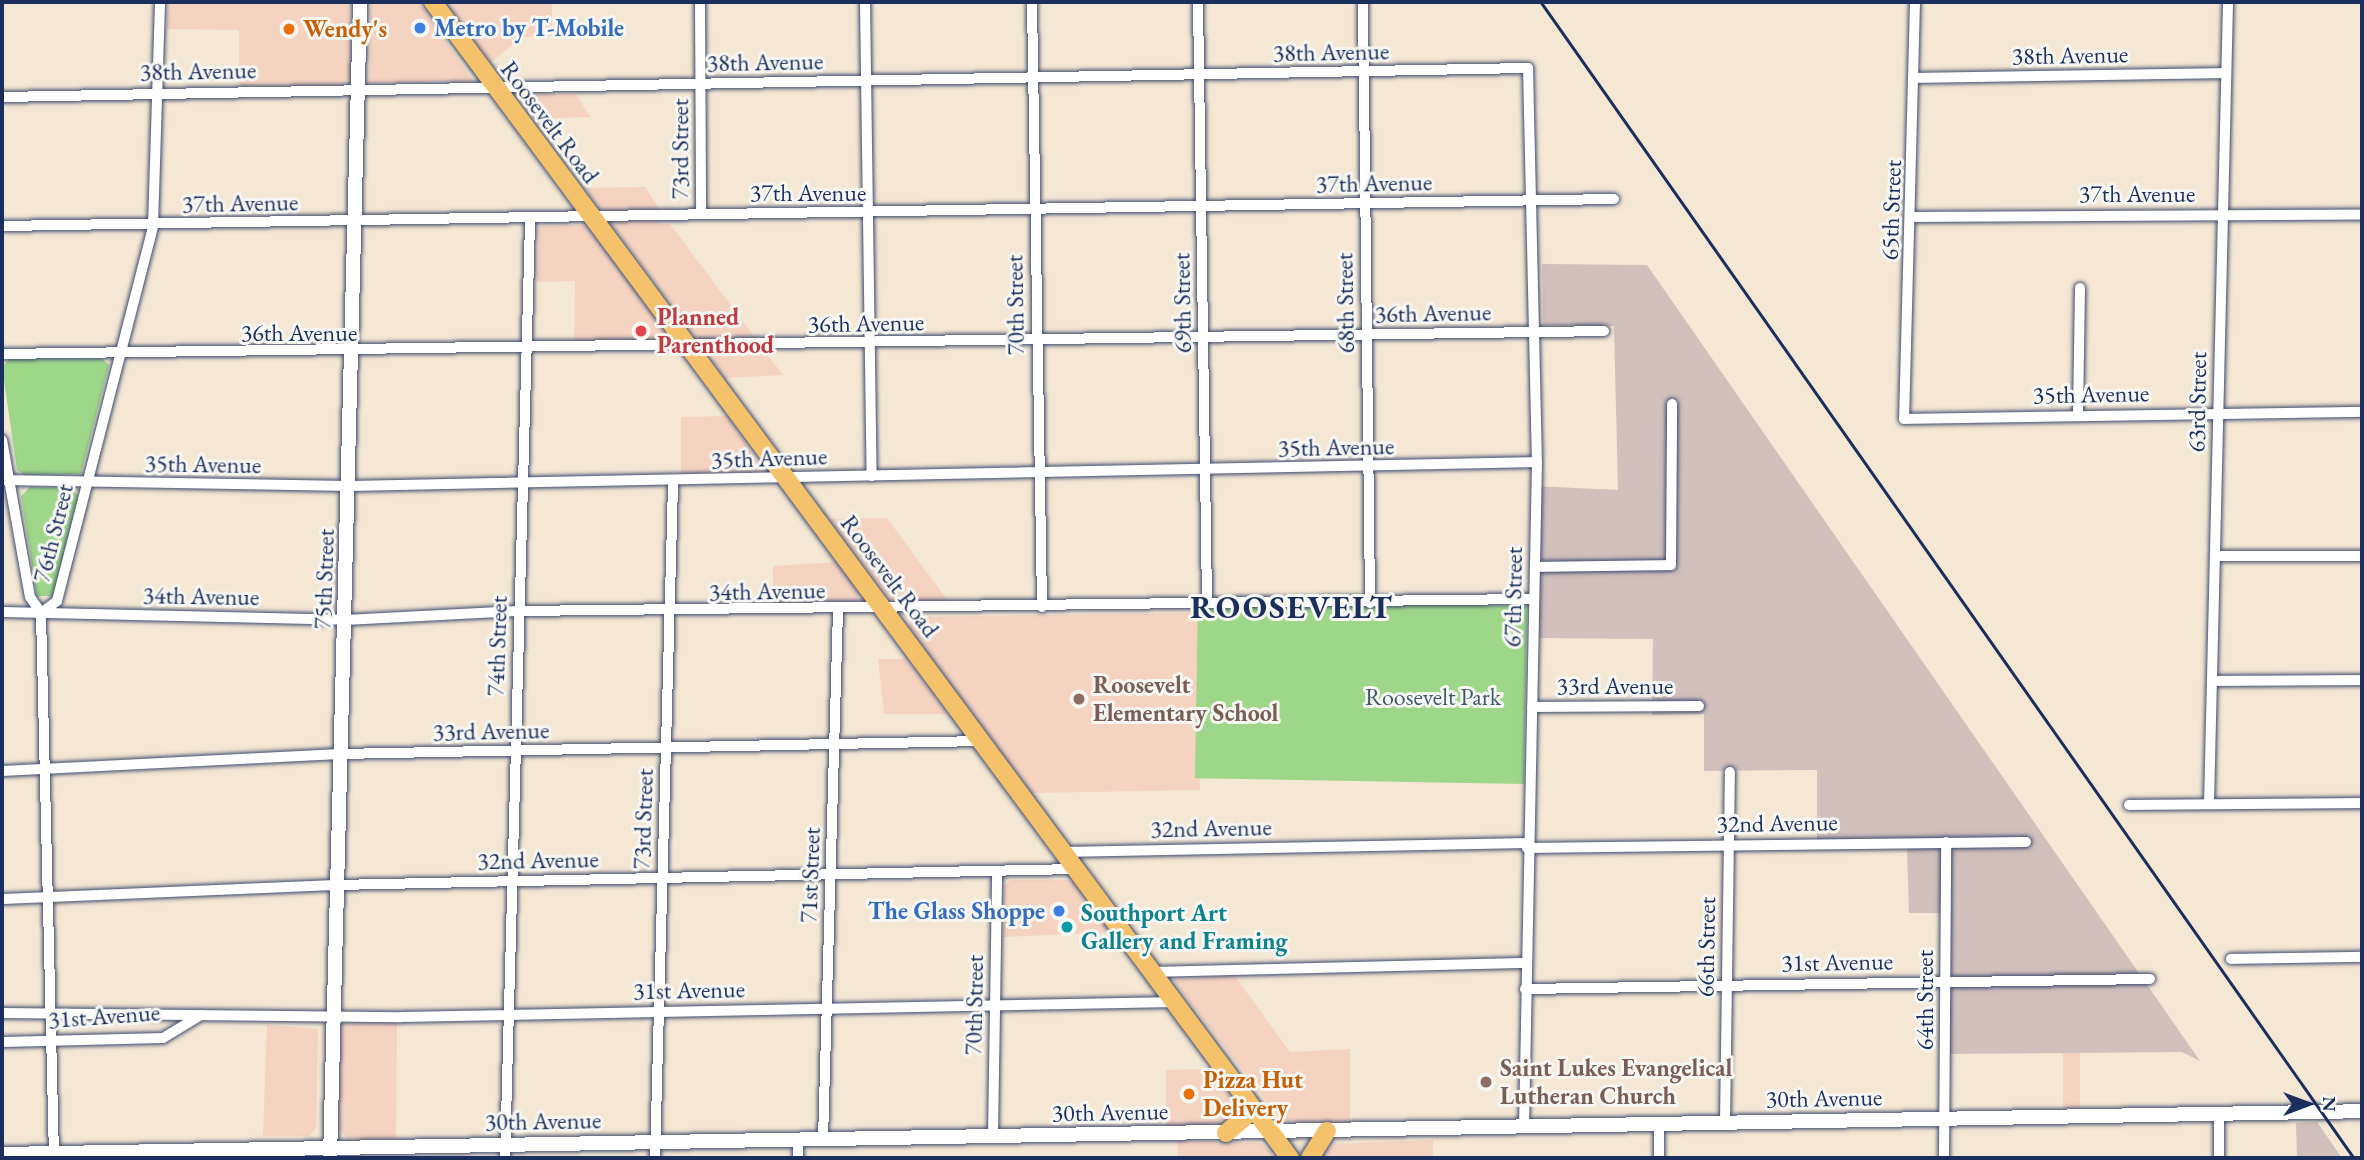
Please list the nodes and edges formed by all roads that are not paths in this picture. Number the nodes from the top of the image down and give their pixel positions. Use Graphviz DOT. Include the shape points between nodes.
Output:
graph roads {
  1 [pos="160,2"];
  2 [pos="360,2"];
  3 [pos="426,2"];
  4 [pos="433,2"];
  5 [pos="701,2"];
  6 [pos="864,2"];
  7 [pos="1032,2"];
  8 [pos="1198,2"];
  9 [pos="1363,2"];
  10 [pos="1915,2"];
  11 [pos="2228,2"];
  12 [pos="447,25"];
  13 [pos="1528,68"];
  14 [pos="1363,72"];
  15 [pos="2225,73"];
  16 [pos="1199,76"];
  17 [pos="1033,79"];
  18 [pos="1915,79"];
  19 [pos="867,82"];
  20 [pos="701,83"];
  21 [pos="359,89"];
  22 [pos="494,89"];
  23 [pos="157,93"];
  24 [pos="2,97"];
  25 [pos="1614,199"];
  26 [pos="1531,200"];
  27 [pos="1365,204"];
  28 [pos="1201,206"];
  29 [pos="1034,211"];
  30 [pos="701,213"];
  31 [pos="869,214"];
  32 [pos="2223,215"];
  33 [pos="2362,215"];
  34 [pos="1912,217"];
  35 [pos="591,218"];
  36 [pos="530,219"];
  37 [pos="356,221"];
  38 [pos="2,226"];
  39 [pos="153,226"];
  40 [pos="2080,288"];
  41 [pos="1604,331"];
  42 [pos="1535,332"];
  43 [pos="1366,335"];
  44 [pos="1204,338"];
  45 [pos="1036,342"];
  46 [pos="870,344"];
  47 [pos="687,348"];
  48 [pos="526,351"];
  49 [pos="2,354"];
  50 [pos="354,354"];
  51 [pos="119,355"];
  52 [pos="1672,404"];
  53 [pos="2217,412"];
  54 [pos="2362,412"];
  55 [pos="2078,415"];
  56 [pos="1904,419"];
  57 [pos="2,440"];
  58 [pos="1537,462"];
  59 [pos="1368,467"];
  60 [pos="1205,471"];
  61 [pos="1038,472"];
  62 [pos="872,476"];
  63 [pos="5,480"];
  64 [pos="788,480"];
  65 [pos="673,482"];
  66 [pos="87,483"];
  67 [pos="524,484"];
  68 [pos="350,486"];
  69 [pos="2216,556"];
  70 [pos="2362,556"];
  71 [pos="1535,567"];
  72 [pos="1534,599"];
  73 [pos="1207,602"];
  74 [pos="1370,603"];
  75 [pos="1042,607"];
  76 [pos="886,610"];
  77 [pos="519,611"];
  78 [pos="838,611"];
  79 [pos="2,612"];
  80 [pos="41,613"];
  81 [pos="671,614"];
  82 [pos="345,620"];
  83 [pos="2362,680"];
  84 [pos="2212,681"];
  85 [pos="1699,706"];
  86 [pos="1532,707"];
  87 [pos="981,741"];
  88 [pos="834,744"];
  89 [pos="666,748"];
  90 [pos="514,751"];
  91 [pos="340,754"];
  92 [pos="45,769"];
  93 [pos="2,771"];
  94 [pos="1730,772"];
  95 [pos="2362,803"];
  96 [pos="2209,804"];
  97 [pos="2129,805"];
  98 [pos="1946,842"];
  99 [pos="2026,842"];
  100 [pos="1729,845"];
  101 [pos="1527,846"];
  102 [pos="1062,852"];
  103 [pos="1075,869"];
  104 [pos="997,875"];
  105 [pos="831,877"];
  106 [pos="662,880"];
  107 [pos="511,882"];
  108 [pos="336,884"];
  109 [pos="44,898"];
  110 [pos="2,899"];
  111 [pos="2362,957"];
  112 [pos="2231,959"];
  113 [pos="1525,963"];
  114 [pos="1155,972"];
  115 [pos="2150,979"];
  116 [pos="1947,981"];
  117 [pos="1726,986"];
  118 [pos="1525,989"];
  119 [pos="1177,1002"];
  120 [pos="995,1005"];
  121 [pos="827,1008"];
  122 [pos="658,1012"];
  123 [pos="2,1013"];
  124 [pos="47,1013"];
  125 [pos="203,1014"];
  126 [pos="506,1014"];
  127 [pos="333,1017"];
  128 [pos="48,1041"];
  129 [pos="2,1042"];
  130 [pos="1241,1091"];
  131 [pos="2362,1111"];
  132 [pos="2219,1115"];
  133 [pos="1945,1118"];
  134 [pos="1725,1123"];
  135 [pos="1658,1125"];
  136 [pos="1524,1127"];
  137 [pos="1327,1131"];
  138 [pos="1271,1132"];
  139 [pos="1226,1133"];
  140 [pos="993,1136"];
  141 [pos="798,1140"];
  142 [pos="823,1140"];
  143 [pos="654,1142"];
  144 [pos="506,1151"];
  145 [pos="330,1153"];
  146 [pos="2,1154"];
  147 [pos="54,1155"];
  148 [pos="654,1158"];
  149 [pos="798,1158"];
  150 [pos="1290,1158"];
  151 [pos="1310,1158"];
  152 [pos="1659,1158"];
  153 [pos="1944,1158"];
  154 [pos="2219,1158"];
  1 -- 23 [label="street, 76th Street"];
  2 -- 21 [label="street, 75th Street"];
  3 -- 12 [label="main road"];
  4 -- 12 [label="main road"];
  5 -- 20 [label="street, 73rd Street"];
  6 -- 19 [label="street"];
  7 -- 17 [label="street, 70th Street"];
  8 -- 16 [label="street, 69th Street"];
  9 -- 14 [label="street, 68th Street"];
  10 -- 18 [label="street, 65th Street"];
  11 -- 15 [label="street, 63rd Street"];
  12 -- 22 [label="main road, Roosevelt Road"];
  13 -- 14 [label="street, 38th Avenue"];
  13 -- 26 [label="street, 67th Street"];
  14 -- 16 [label="street, 38th Avenue"];
  14 -- 27 [label="street, 68th Street"];
  15 -- 18 [label="street, 38th Avenue"];
  15 -- 32 [label="street, 63rd Street"];
  16 -- 17 [label="street, 38th Avenue"];
  16 -- 28 [label="street, 69th Street"];
  17 -- 19 [label="street, 38th Avenue"];
  17 -- 29 [label="street, 70th Street"];
  18 -- 34 [label="street, 65th Street"];
  19 -- 20 [label="street, 38th Avenue"];
  19 -- 31 [label="street"];
  20 -- 22 [label="street, 38th Avenue"];
  20 -- 30 [label="street, 73rd Street"];
  21 -- 22 [label="street, 38th Avenue"];
  21 -- 23 [label="street, 38th Avenue"];
  21 -- 37 [label="street, 75th Street"];
  22 -- 35 [label="main road, Roosevelt Road"];
  23 -- 24 [label="street, 38th Avenue"];
  23 -- 39 [label="street, 76th Street"];
  25 -- 26 [label="street, 37th Avenue"];
  26 -- 27 [label="street, 37th Avenue"];
  26 -- 42 [label="street, 67th Street"];
  27 -- 28 [label="street, 37th Avenue"];
  27 -- 43 [label="street, 68th Street"];
  28 -- 29 [label="street, 37th Avenue"];
  28 -- 44 [label="street, 69th Street"];
  29 -- 31 [label="street, 37th Avenue"];
  29 -- 45 [label="street, 70th Street"];
  30 -- 31 [label="street, 37th Avenue"];
  30 -- 35 [label="street, 37th Avenue"];
  31 -- 46 [label="street"];
  32 -- 33 [label="street, 37th Avenue"];
  32 -- 34 [label="street, 37th Avenue"];
  32 -- 53 [label="street, 63rd Street"];
  34 -- 56 [label="street, 65th Street"];
  35 -- 36 [label="street, 37th Avenue"];
  35 -- 47 [label="main road, Roosevelt Road"];
  36 -- 37 [label="street, 37th Avenue"];
  36 -- 48 [label="street, 74th Street"];
  37 -- 39 [label="street, 37th Avenue"];
  37 -- 50 [label="street, 75th Street"];
  38 -- 39 [label="street, 37th Avenue"];
  39 -- 51 [label="street, 76th Street"];
  40 -- 55 [label="street"];
  41 -- 42 [label="street, 36th Avenue"];
  42 -- 43 [label="street, 36th Avenue"];
  42 -- 58 [label="street, 67th Street"];
  43 -- 44 [label="street, 36th Avenue"];
  43 -- 59 [label="street, 68th Street"];
  44 -- 45 [label="street, 36th Avenue"];
  44 -- 60 [label="street, 69th Street"];
  45 -- 46 [label="street, 36th Avenue"];
  45 -- 61 [label="street, 70th Street"];
  46 -- 47 [label="street, 36th Avenue"];
  46 -- 62 [label="street"];
  47 -- 48 [label="street, 36th Avenue"];
  47 -- 64 [label="main road, Roosevelt Road"];
  48 -- 50 [label="street, 36th Avenue"];
  48 -- 67 [label="street, 74th Street"];
  49 -- 51 [label="street, 36th Avenue"];
  50 -- 51 [label="street, 36th Avenue"];
  50 -- 68 [label="street, 75th Street"];
  51 -- 66 [label="street, 76th Street"];
  52 -- 71 [label="street" via="1671,565"];
  53 -- 54 [label="street, 35th Avenue"];
  53 -- 55 [label="street, 35th Avenue"];
  53 -- 69 [label="street, 63rd Street"];
  55 -- 56 [label="street, 35th Avenue"];
  57 -- 63 [label="street"];
  58 -- 59 [label="street, 35th Avenue"];
  58 -- 71 [label="street, 67th Street"];
  59 -- 60 [label="street, 35th Avenue"];
  59 -- 74 [label="street, 68th Street"];
  60 -- 61 [label="street, 35th Avenue"];
  60 -- 73 [label="street, 69th Street"];
  61 -- 62 [label="street, 35th Avenue"];
  61 -- 75 [label="street, 70th Street"];
  62 -- 64 [label="street, 35th Avenue"];
  63 -- 66 [label="street, 35th Avenue"];
  63 -- 80 [label="street" via="30,597"];
  64 -- 65 [label="street, 35th Avenue"];
  64 -- 76 [label="main road, Roosevelt Road"];
  65 -- 67 [label="street, 35th Avenue"];
  65 -- 81 [label="street, 73rd Street"];
  66 -- 68 [label="street, 35th Avenue"];
  66 -- 80 [label="street, 76th Street" via="57,601"];
  67 -- 68 [label="street, 35th Avenue"];
  67 -- 77 [label="street, 74th Street"];
  68 -- 82 [label="street, 75th Street"];
  69 -- 70 [label="street"];
  69 -- 84 [label="street, 63rd Street"];
  71 -- 72 [label="street, 67th Street"];
  72 -- 74 [label="street, 34th Avenue"];
  72 -- 86 [label="street, 67th Street"];
  73 -- 74 [label="street, 34th Avenue"];
  73 -- 75 [label="street, 34th Avenue"];
  75 -- 76 [label="street, 34th Avenue"];
  76 -- 78 [label="street, 34th Avenue"];
  76 -- 87 [label="main road, Roosevelt Road"];
  77 -- 81 [label="street, 34th Avenue"];
  77 -- 82 [label="street, 34th Avenue"];
  77 -- 90 [label="street, 74th Street"];
  78 -- 81 [label="street, 34th Avenue"];
  78 -- 88 [label="street, 71st Street"];
  79 -- 80 [label="street, 34th Avenue"];
  80 -- 82 [label="street, 34th Avenue"];
  80 -- 92 [label="street, 76th Street"];
  81 -- 89 [label="street, 73rd Street"];
  82 -- 91 [label="street, 75th Street"];
  83 -- 84 [label="street"];
  84 -- 96 [label="street, 63rd Street"];
  85 -- 86 [label="street, 33rd Avenue"];
  86 -- 101 [label="street, 67th Street"];
  87 -- 88 [label="street, 33rd Avenue"];
  87 -- 102 [label="main road, Roosevelt Road"];
  88 -- 89 [label="street, 33rd Avenue"];
  88 -- 105 [label="street, 71st Street"];
  89 -- 90 [label="street, 33rd Avenue"];
  89 -- 106 [label="street, 73rd Street"];
  90 -- 91 [label="street, 33rd Avenue"];
  90 -- 107 [label="street, 74th Street"];
  91 -- 92 [label="street, 33rd Avenue"];
  91 -- 108 [label="street, 75th Street"];
  92 -- 93 [label="street, 33rd Avenue"];
  92 -- 109 [label="street, 76th Street"];
  94 -- 100 [label="street, 66th Street"];
  95 -- 96 [label="street"];
  96 -- 97 [label="street"];
  98 -- 99 [label="street, 32nd Avenue"];
  98 -- 100 [label="street, 32nd Avenue"];
  98 -- 116 [label="street, 64th Street"];
  100 -- 101 [label="street, 32nd Avenue"];
  100 -- 117 [label="street, 66th Street"];
  101 -- 102 [label="street, 32nd Avenue"];
  101 -- 113 [label="street, 67th Street"];
  102 -- 103 [label="main road, Roosevelt Road"];
  103 -- 104 [label="street, 32nd Avenue"];
  103 -- 114 [label="main road, Roosevelt Road"];
  104 -- 105 [label="street, 32nd Avenue"];
  104 -- 120 [label="street, 70th Street"];
  105 -- 106 [label="street, 32nd Avenue"];
  105 -- 121 [label="street, 71st Street"];
  106 -- 107 [label="street, 32nd Avenue"];
  106 -- 122 [label="street, 73rd Street"];
  107 -- 108 [label="street, 32nd Avenue"];
  107 -- 126 [label="street, 74th Street"];
  108 -- 109 [label="street, 32nd Avenue"];
  108 -- 127 [label="street, 75th Street"];
  109 -- 110 [label="street, 32nd Avenue"];
  109 -- 124 [label="street, 76th Street"];
  111 -- 112 [label="street"];
  113 -- 114 [label="street"];
  113 -- 118 [label="street, 67th Street"];
  114 -- 119 [label="main road, Roosevelt Road"];
  115 -- 116 [label="street, 31st Avenue"];
  116 -- 117 [label="street, 31st Avenue"];
  116 -- 133 [label="street, 64th Street"];
  117 -- 118 [label="street, 31st Avenue"];
  117 -- 134 [label="street, 66th Street"];
  118 -- 136 [label="street, 67th Street"];
  119 -- 120 [label="street, 31st Avenue"];
  119 -- 130 [label="main road, Roosevelt Road"];
  120 -- 121 [label="street, 31st Avenue"];
  120 -- 140 [label="street, 70th Street"];
  121 -- 122 [label="street, 31st Avenue"];
  121 -- 142 [label="street, 71st Street"];
  122 -- 126 [label="street, 31st Avenue"];
  122 -- 143 [label="street, 73rd Street"];
  123 -- 124 [label="street, 31st Avenue"];
  124 -- 125 [label="street, 31st Avenue"];
  124 -- 128 [label="street, 76th Street"];
  125 -- 127 [label="street, 31st Avenue"];
  125 -- 128 [label="street, 31st Avenue" via="163,1038"];
  126 -- 127 [label="street, 31st Avenue"];
  126 -- 144 [label="street, 74th Street"];
  127 -- 145 [label="street, 75th Street"];
  128 -- 129 [label="street, 31st Avenue"];
  128 -- 147 [label="street, 76th Street"];
  130 -- 138 [label="main road, Roosevelt Road"];
  130 -- 139 [label="main road" via="1245,1117"];
  131 -- 132 [label="street, 30th Avenue"];
  132 -- 133 [label="street, 30th Avenue"];
  132 -- 154 [label="street"];
  133 -- 134 [label="street, 30th Avenue"];
  133 -- 153 [label="street, 64th Street"];
  134 -- 135 [label="street, 30th Avenue"];
  135 -- 136 [label="street, 30th Avenue"];
  135 -- 152 [label="street"];
  136 -- 137 [label="street, 30th Avenue"];
  137 -- 138 [label="street, 30th Avenue"];
  137 -- 151 [label="main road"];
  138 -- 139 [label="street, 30th Avenue"];
  138 -- 150 [label="main road, Roosevelt Road"];
  139 -- 140 [label="street, 30th Avenue"];
  140 -- 142 [label="street, 30th Avenue"];
  141 -- 142 [label="street, 30th Avenue"];
  141 -- 143 [label="street, 30th Avenue"];
  141 -- 149 [label="street"];
  143 -- 144 [label="street, 30th Avenue"];
  143 -- 148 [label="street, 73rd Street"];
  144 -- 145 [label="street, 30th Avenue"];
  145 -- 147 [label="street, 30th Avenue"];
  146 -- 147 [label="street, 30th Avenue"];
}
